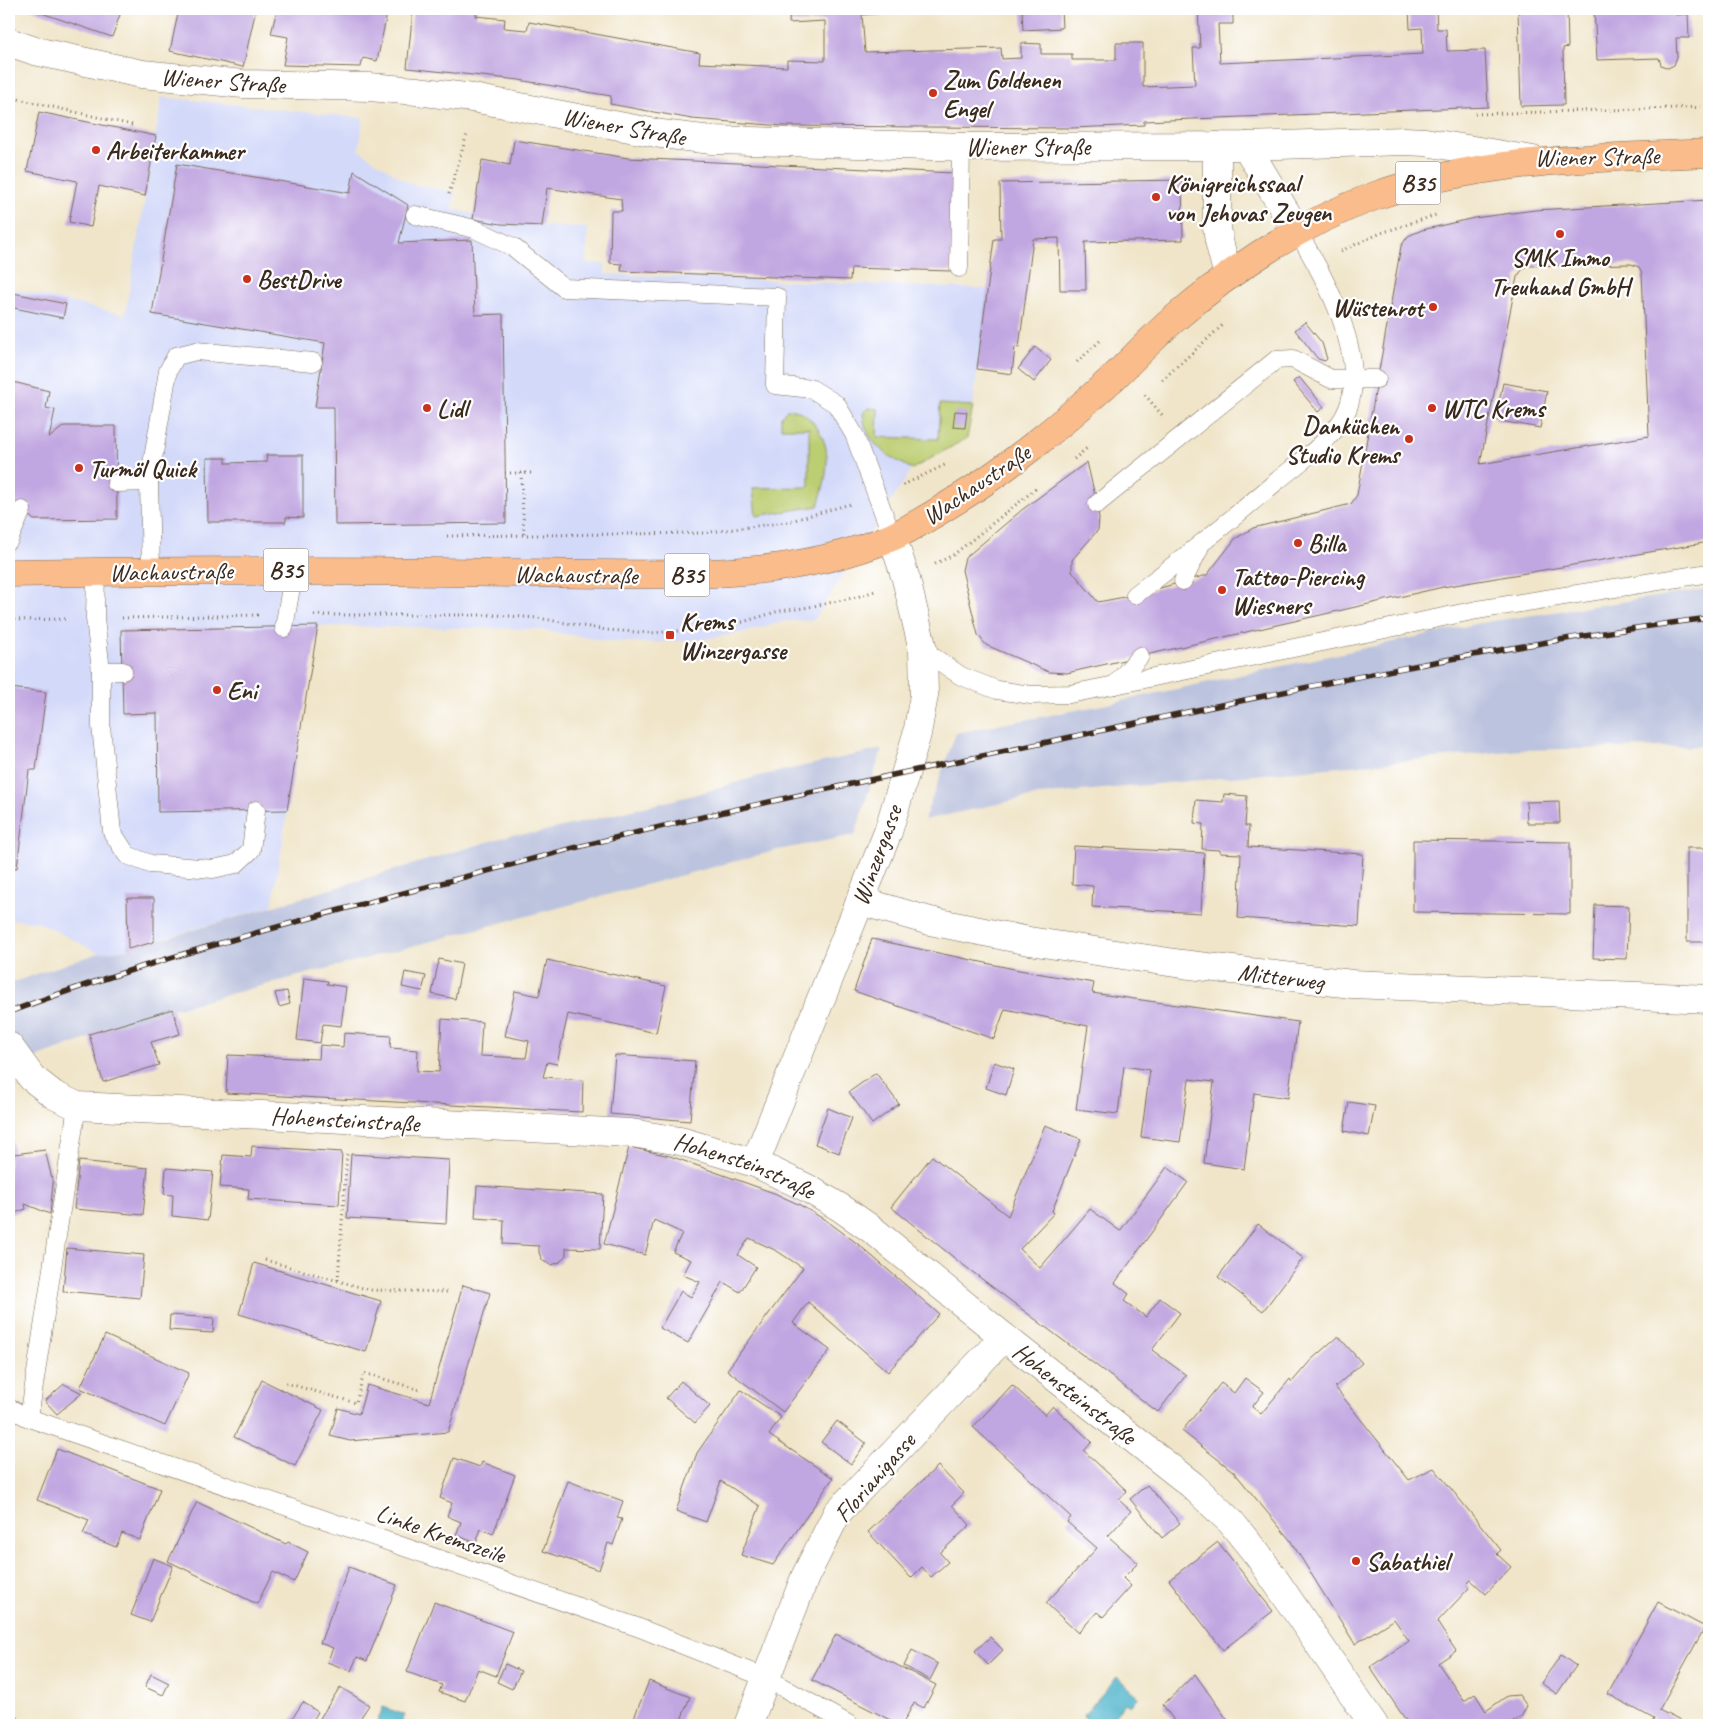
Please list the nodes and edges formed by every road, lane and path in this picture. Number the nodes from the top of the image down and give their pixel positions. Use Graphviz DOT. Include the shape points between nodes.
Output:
graph roads {
  1 [pos="9,42"];
  2 [pos="9,97"];
  3 [pos="132,125"];
  4 [pos="467,134"];
  5 [pos="961,146"];
  6 [pos="1216,146"];
  7 [pos="1246,146"];
  8 [pos="1709,153"];
  9 [pos="1546,162"];
  10 [pos="453,182"];
  11 [pos="1438,214"];
  12 [pos="415,215"];
  13 [pos="1298,231"];
  14 [pos="1346,249"];
  15 [pos="958,268"];
  16 [pos="1228,276"];
  17 [pos="1104,337"];
  18 [pos="313,362"];
  19 [pos="1076,363"];
  20 [pos="1378,379"];
  21 [pos="1354,380"];
  22 [pos="952,461"];
  23 [pos="505,473"];
  24 [pos="521,473"];
  25 [pos="534,473"];
  26 [pos="914,480"];
  27 [pos="149,482"];
  28 [pos="116,483"];
  29 [pos="1097,504"];
  30 [pos="22,510"];
  31 [pos="812,515"];
  32 [pos="445,536"];
  33 [pos="524,536"];
  34 [pos="892,536"];
  35 [pos="9,540"];
  36 [pos="1202,544"];
  37 [pos="294,570"];
  38 [pos="151,571"];
  39 [pos="96,572"];
  40 [pos="9,573"];
  41 [pos="1709,573"];
  42 [pos="1183,581"];
  43 [pos="1135,595"];
  44 [pos="857,598"];
  45 [pos="96,618"];
  46 [pos="9,620"];
  47 [pos="285,621"];
  48 [pos="923,650"];
  49 [pos="1140,656"];
  50 [pos="101,671"];
  51 [pos="123,671"];
  52 [pos="1116,685"];
  53 [pos="256,810"];
  54 [pos="860,901"];
  55 [pos="1709,999"];
  56 [pos="9,1046"];
  57 [pos="77,1106"];
  58 [pos="347,1147"];
  59 [pos="755,1163"];
  60 [pos="264,1260"];
  61 [pos="338,1280"];
  62 [pos="448,1292"];
  63 [pos="1004,1336"];
  64 [pos="286,1383"];
  65 [pos="420,1390"];
  66 [pos="9,1408"];
  67 [pos="29,1418"];
  68 [pos="766,1678"];
  69 [pos="9,1712"];
  70 [pos="28,1725"];
  71 [pos="748,1725"];
  72 [pos="850,1725"];
  73 [pos="1374,1725"];
  1 -- 5 [label="street, Wiener Straße" via="35,51 182,79 416,91 712,140"];
  2 -- 3 [label="path"];
  4 -- 10 [label="path"];
  5 -- 6 [label="street, Wiener Straße"];
  5 -- 15 [label="lane"];
  6 -- 7 [label="street, Wiener Straße"];
  6 -- 16 [label="street" via="1218,241"];
  7 -- 9 [label="street, Wiener Straße" via="1425,142"];
  7 -- 13 [label="street"];
  8 -- 9 [label="main road, Wiener Straße / B35"];
  9 -- 13 [label="main road, Wachaustraße / B35" via="1485,169 1428,181 1374,197"];
  11 -- 14 [label="path" via="1381,233"];
  12 -- 34 [label="lane" via="475,229 513,248 564,288 777,296 775,385 812,389 836,404 854,434"];
  13 -- 16 [label="main road, Wachaustraße / B35"];
  13 -- 21 [label="lane" via="1326,282 1347,334"];
  16 -- 34 [label="main road, Wachaustraße / B35" via="1172,320 1115,376 1027,452 963,496"];
  17 -- 19 [label="path"];
  18 -- 27 [label="lane" via="196,351 176,356 168,371"];
  20 -- 21 [label="lane"];
  21 -- 29 [label="lane" via="1331,379 1294,358 1276,360"];
  21 -- 36 [label="lane" via="1348,409 1331,435"];
  22 -- 26 [label="path"];
  23 -- 24 [label="path"];
  24 -- 25 [label="path"];
  24 -- 33 [label="path"];
  27 -- 28 [label="lane"];
  27 -- 38 [label="lane"];
  30 -- 35 [label="lane"];
  31 -- 33 [label="path" via="787,522 703,533"];
  32 -- 33 [label="path"];
  34 -- 37 [label="main road, Wachaustraße / B35" via="796,565 750,572"];
  34 -- 48 [label="street, Winzergasse"];
  36 -- 42 [label="lane"];
  36 -- 43 [label="lane"];
  37 -- 38 [label="main road, Wachaustraße / B35"];
  37 -- 47 [label="lane"];
  38 -- 39 [label="main road, Wachaustraße / B35"];
  39 -- 40 [label="main road, Wachaustraße / B35"];
  39 -- 45 [label="lane"];
  41 -- 52 [label="lane" via="1477,610"];
  44 -- 47 [label="path" via="779,611 742,622 651,633 494,615"];
  45 -- 46 [label="path"];
  45 -- 47 [label="path"];
  45 -- 50 [label="lane"];
  48 -- 52 [label="lane" via="961,676 997,690 1031,695 1070,694"];
  48 -- 54 [label="street, Winzergasse" via="924,695 917,734 888,832"];
  49 -- 52 [label="lane"];
  50 -- 51 [label="lane"];
  50 -- 53 [label="lane" via="102,726 112,832 127,855 159,865 213,869 236,864 250,850"];
  54 -- 55 [label="street, Mitterweg" via="930,921 1030,941 1182,964 1352,984"];
  54 -- 59 [label="street, Winzergasse"];
  56 -- 57 [label="street, Hohensteinstraße" via="32,1078 54,1095"];
  57 -- 59 [label="street, Hohensteinstraße" via="631,1133 680,1140"];
  57 -- 67 [label="lane"];
  58 -- 61 [label="path"];
  59 -- 63 [label="street, Hohensteinstraße" via="807,1188 866,1225"];
  60 -- 61 [label="path"];
  61 -- 62 [label="path" via="370,1290"];
  63 -- 68 [label="street, Florianigasse" via="838,1513 805,1577"];
  63 -- 73 [label="street, Hohensteinstraße" via="1192,1485 1231,1522 1260,1558"];
  64 -- 65 [label="path" via="356,1403 364,1374"];
  66 -- 67 [label="lane, Linke Kremszeile"];
  67 -- 68 [label="lane, Linke Kremszeile" via="637,1627"];
  68 -- 71 [label="street, Florianigasse"];
  68 -- 72 [label="lane, Linke Kremszeile"];
  69 -- 70 [label="path"];
}
